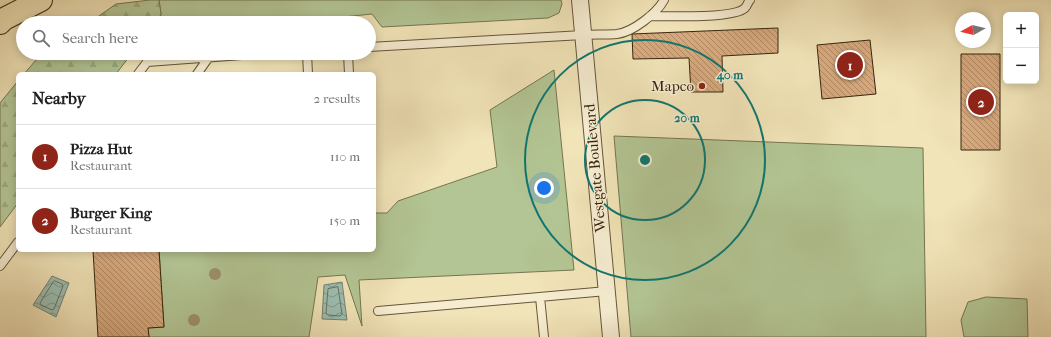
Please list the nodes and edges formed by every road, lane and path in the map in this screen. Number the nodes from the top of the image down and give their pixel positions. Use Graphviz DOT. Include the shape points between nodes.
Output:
graph roads {
  1 [pos="41,0"];
  2 [pos="580,0"];
  3 [pos="664,0"];
  4 [pos="750,0"];
  5 [pos="650,16"];
  6 [pos="0,24"];
  7 [pos="583,35"];
  8 [pos="376,47"];
  9 [pos="172,60"];
  10 [pos="207,60"];
  11 [pos="307,60"];
  12 [pos="348,60"];
  13 [pos="140,72"];
  14 [pos="198,72"];
  15 [pos="308,72"];
  16 [pos="349,72"];
  17 [pos="16,245"];
  18 [pos="0,266"];
  19 [pos="607,291"];
  20 [pos="540,297"];
  21 [pos="378,311"];
  22 [pos="544,337"];
  23 [pos="611,337"];
  1 -- 6 [label="highway" via="4,19"];
  2 -- 7 [label="street, Westgate Boulevard"];
  3 -- 5 [label="lane"];
  4 -- 5 [label="lane" via="746,8 737,12 711,16"];
  5 -- 7 [label="lane" via="618,34"];
  7 -- 8 [label="lane"];
  7 -- 19 [label="street, Westgate Boulevard"];
  9 -- 13 [label="lane" via="147,62"];
  10 -- 14 [label="lane"];
  11 -- 15 [label="lane"];
  12 -- 16 [label="lane"];
  17 -- 18 [label="lane"];
  19 -- 20 [label="lane"];
  19 -- 23 [label="street, Westgate Boulevard"];
  20 -- 21 [label="lane"];
  20 -- 22 [label="lane"];
}
